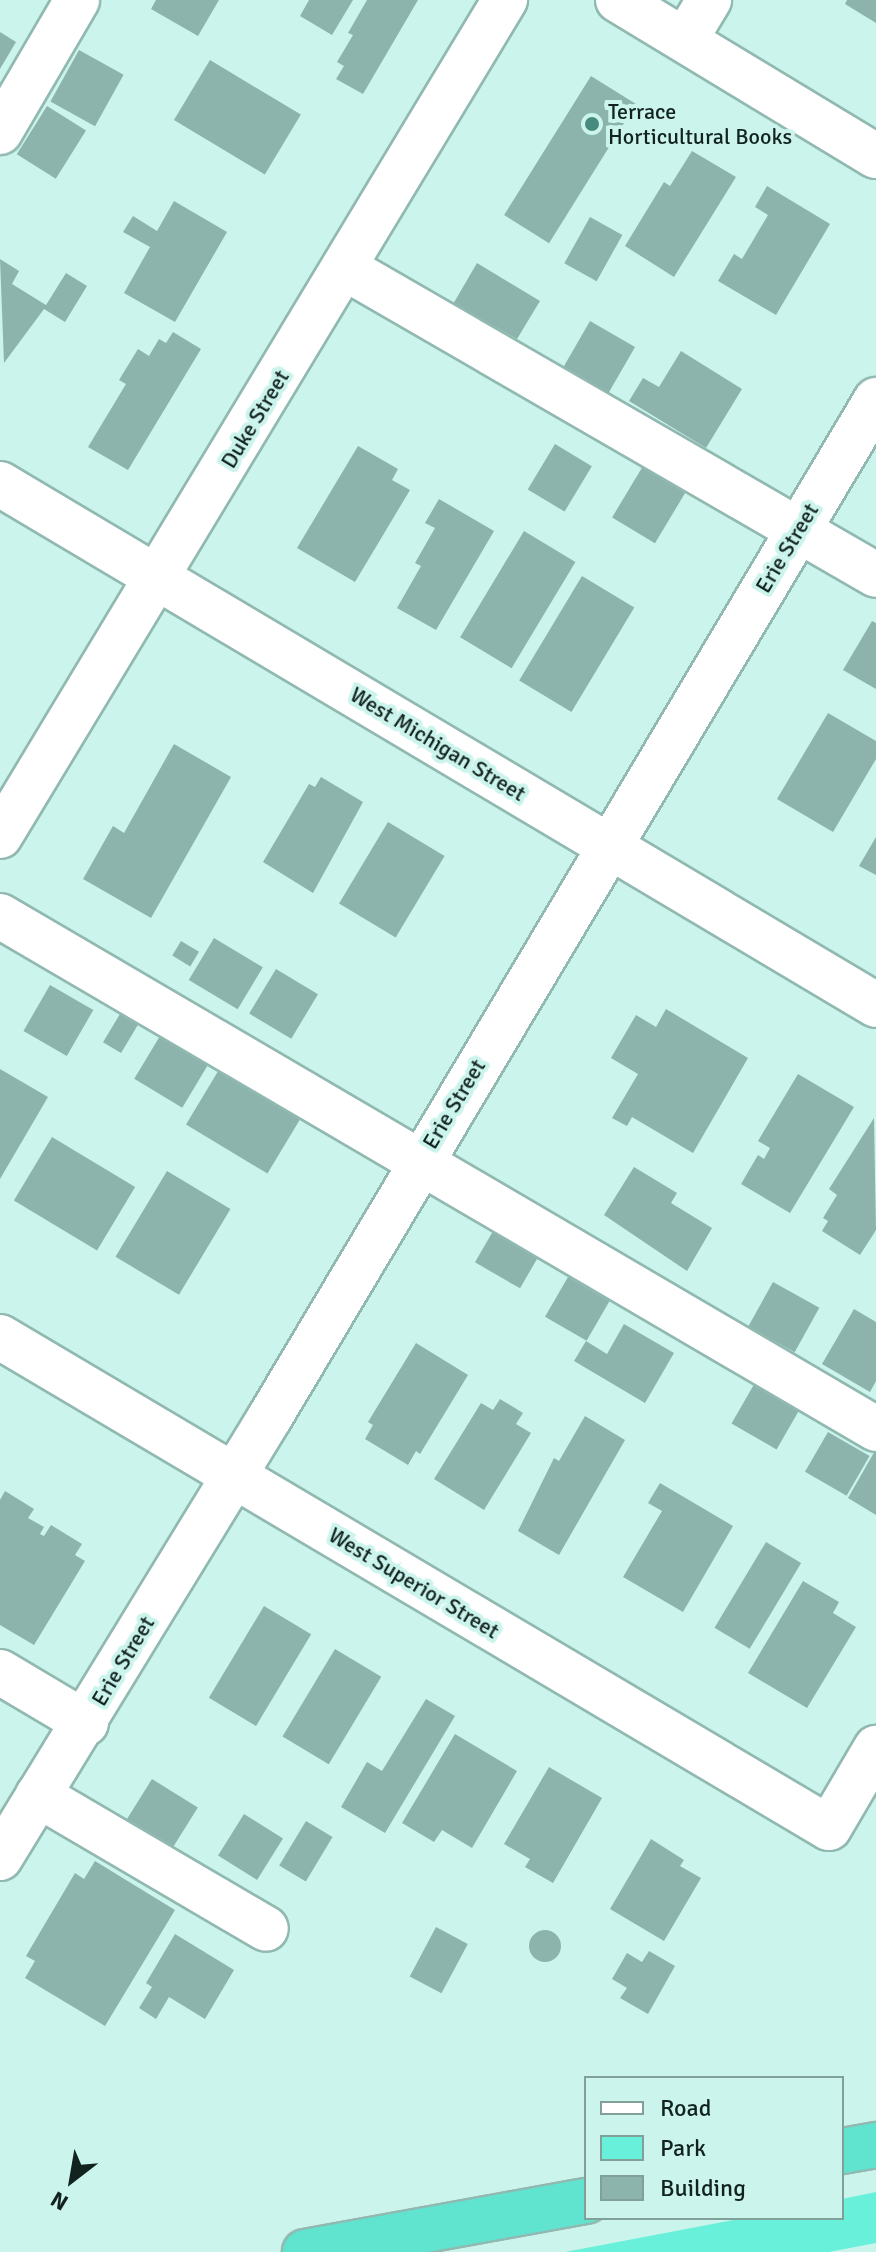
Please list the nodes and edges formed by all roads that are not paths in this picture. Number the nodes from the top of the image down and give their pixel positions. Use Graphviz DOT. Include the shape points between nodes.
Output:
graph roads {
  1 [pos="77,0"];
  2 [pos="505,0"];
  3 [pos="618,0"];
  4 [pos="709,0"];
  5 [pos="685,40"];
  6 [pos="0,132"];
  7 [pos="876,156"];
  8 [pos="345,268"];
  9 [pos="876,400"];
  10 [pos="0,484"];
  11 [pos="799,530"];
  12 [pos="876,575"];
  13 [pos="159,579"];
  14 [pos="0,836"];
  15 [pos="607,845"];
  16 [pos="0,916"];
  17 [pos="876,1005"];
  18 [pos="421,1161"];
  19 [pos="0,1337"];
  20 [pos="876,1429"];
  21 [pos="234,1476"];
  22 [pos="0,1672"];
  23 [pos="86,1723"];
  24 [pos="876,1748"];
  25 [pos="34,1801"];
  26 [pos="0,1858"];
  27 [pos="266,1929"];
  28 [pos="876,2145"];
  29 [pos="844,2151"];
  30 [pos="584,2201"];
  31 [pos="305,2252"];
  1 -- 6 [label="street"];
  2 -- 8 [label="street, Duke Street"];
  3 -- 5 [label="street"];
  4 -- 5 [label="street"];
  5 -- 7 [label="street"];
  8 -- 11 [label="street"];
  8 -- 13 [label="street, Duke Street"];
  9 -- 11 [label="street, Erie Street"];
  10 -- 13 [label="street, West Michigan Street"];
  11 -- 12 [label="street"];
  11 -- 15 [label="street, Erie Street"];
  13 -- 14 [label="street, Duke Street"];
  13 -- 15 [label="street, West Michigan Street"];
  15 -- 17 [label="street, West Michigan Street"];
  15 -- 18 [label="street, Erie Street"];
  16 -- 18 [label="street"];
  18 -- 20 [label="street"];
  18 -- 21 [label="street, Erie Street"];
  19 -- 21 [label="street, West Superior Street"];
  21 -- 23 [label="street, Erie Street"];
  21 -- 24 [label="street, West Superior Street" via="829,1828"];
  22 -- 23 [label="street"];
  23 -- 25 [label="street, Erie Street"];
  25 -- 26 [label="street, Erie Street"];
  25 -- 27 [label="street"];
  28 -- 29 [label="highway"];
  30 -- 31 [label="highway"];
}
